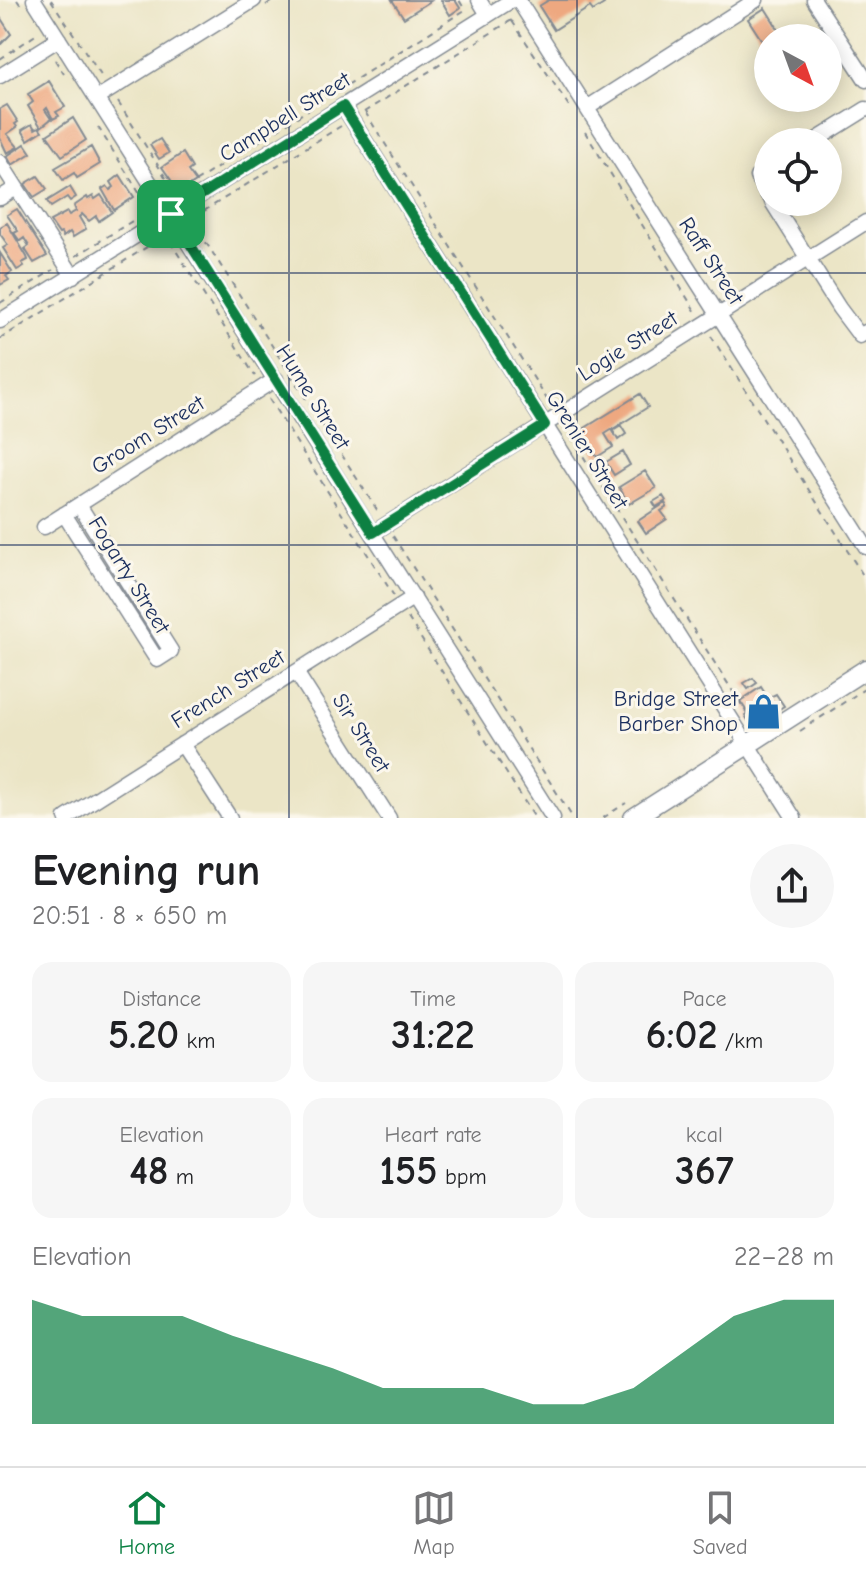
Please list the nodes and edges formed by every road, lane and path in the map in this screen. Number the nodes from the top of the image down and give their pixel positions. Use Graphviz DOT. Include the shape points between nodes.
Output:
graph roads {
  1 [pos="34,0"];
  2 [pos="254,0"];
  3 [pos="459,0"];
  4 [pos="479,0"];
  5 [pos="512,0"];
  6 [pos="518,0"];
  7 [pos="756,0"];
  8 [pos="814,0"];
  9 [pos="488,15"];
  10 [pos="512,20"];
  11 [pos="53,43"];
  12 [pos="0,59"];
  13 [pos="0,76"];
  14 [pos="866,80"];
  15 [pos="70,83"];
  16 [pos="97,98"];
  17 [pos="568,105"];
  18 [pos="343,106"];
  19 [pos="587,108"];
  20 [pos="866,109"];
  21 [pos="93,120"];
  22 [pos="835,128"];
  23 [pos="584,130"];
  24 [pos="0,162"];
  25 [pos="16,188"];
  26 [pos="176,194"];
  27 [pos="0,198"];
  28 [pos="150,210"];
  29 [pos="171,214"];
  30 [pos="781,216"];
  31 [pos="866,222"];
  32 [pos="807,258"];
  33 [pos="73,276"];
  34 [pos="719,315"];
  35 [pos="0,321"];
  36 [pos="704,325"];
  37 [pos="863,334"];
  38 [pos="0,339"];
  39 [pos="276,379"];
  40 [pos="263,388"];
  41 [pos="545,425"];
  42 [pos="79,505"];
  43 [pos="64,514"];
  44 [pos="44,527"];
  45 [pos="373,533"];
  46 [pos="866,547"];
  47 [pos="866,580"];
  48 [pos="414,597"];
  49 [pos="866,669"];
  50 [pos="296,672"];
  51 [pos="866,688"];
  52 [pos="800,731"];
  53 [pos="182,744"];
  54 [pos="747,745"];
  55 [pos="66,818"];
  56 [pos="230,818"];
  57 [pos="389,818"];
  58 [pos="553,818"];
  59 [pos="633,818"];
  60 [pos="794,818"];
  1 -- 11 [label="street, Hume Street"];
  2 -- 16 [label="street"];
  3 -- 26 [label="path" via="465,10"];
  4 -- 9 [label="street"];
  5 -- 9 [label="street, Campbell Street"];
  6 -- 19 [label="street, Raff Street"];
  7 -- 19 [label="street"];
  8 -- 14 [label="street"];
  9 -- 18 [label="street, Campbell Street"];
  10 -- 17 [label="path"];
  11 -- 12 [label="path" via="38,33"];
  11 -- 13 [label="street"];
  11 -- 15 [label="path"];
  11 -- 16 [label="street, Hume Street"];
  16 -- 29 [label="street, Hume Street"];
  18 -- 29 [label="street, Campbell Street"];
  18 -- 41 [label="street, Grenier Street"];
  19 -- 34 [label="street, Raff Street"];
  20 -- 22 [label="street"];
  21 -- 28 [label="path"];
  23 -- 36 [label="path"];
  24 -- 25 [label="street"];
  25 -- 27 [label="street"];
  25 -- 33 [label="street"];
  29 -- 33 [label="street, Campbell Street"];
  29 -- 39 [label="street, Hume Street"];
  30 -- 32 [label="street"];
  31 -- 32 [label="street, Logie Street"];
  32 -- 34 [label="street, Logie Street"];
  32 -- 37 [label="street"];
  33 -- 35 [label="street, Campbell Street"];
  34 -- 36 [label="street, Logie Street"];
  34 -- 46 [label="street, Raff Street"];
  36 -- 41 [label="street, Logie Street"];
  36 -- 47 [label="path"];
  38 -- 40 [label="path" via="166,235"];
  39 -- 40 [label="street, Groom Street"];
  39 -- 45 [label="street, Hume Street"];
  40 -- 42 [label="street, Groom Street"];
  41 -- 45 [label="street, Logie Street"];
  41 -- 54 [label="street, Grenier Street"];
  42 -- 43 [label="street, Groom Street"];
  42 -- 43 [label="street, Fogarty Street" via="171,651 157,660"];
  43 -- 44 [label="street, Groom Street"];
  45 -- 48 [label="street, Hume Street"];
  48 -- 50 [label="street, French Street"];
  48 -- 58 [label="street, Hume Street"];
  49 -- 54 [label="main road"];
  50 -- 53 [label="street, French Street"];
  50 -- 57 [label="street, Sir Street"];
  51 -- 52 [label="path"];
  53 -- 55 [label="street, French Street"];
  53 -- 56 [label="street"];
  54 -- 59 [label="main road"];
  54 -- 60 [label="street, Grenier Street"];
}
